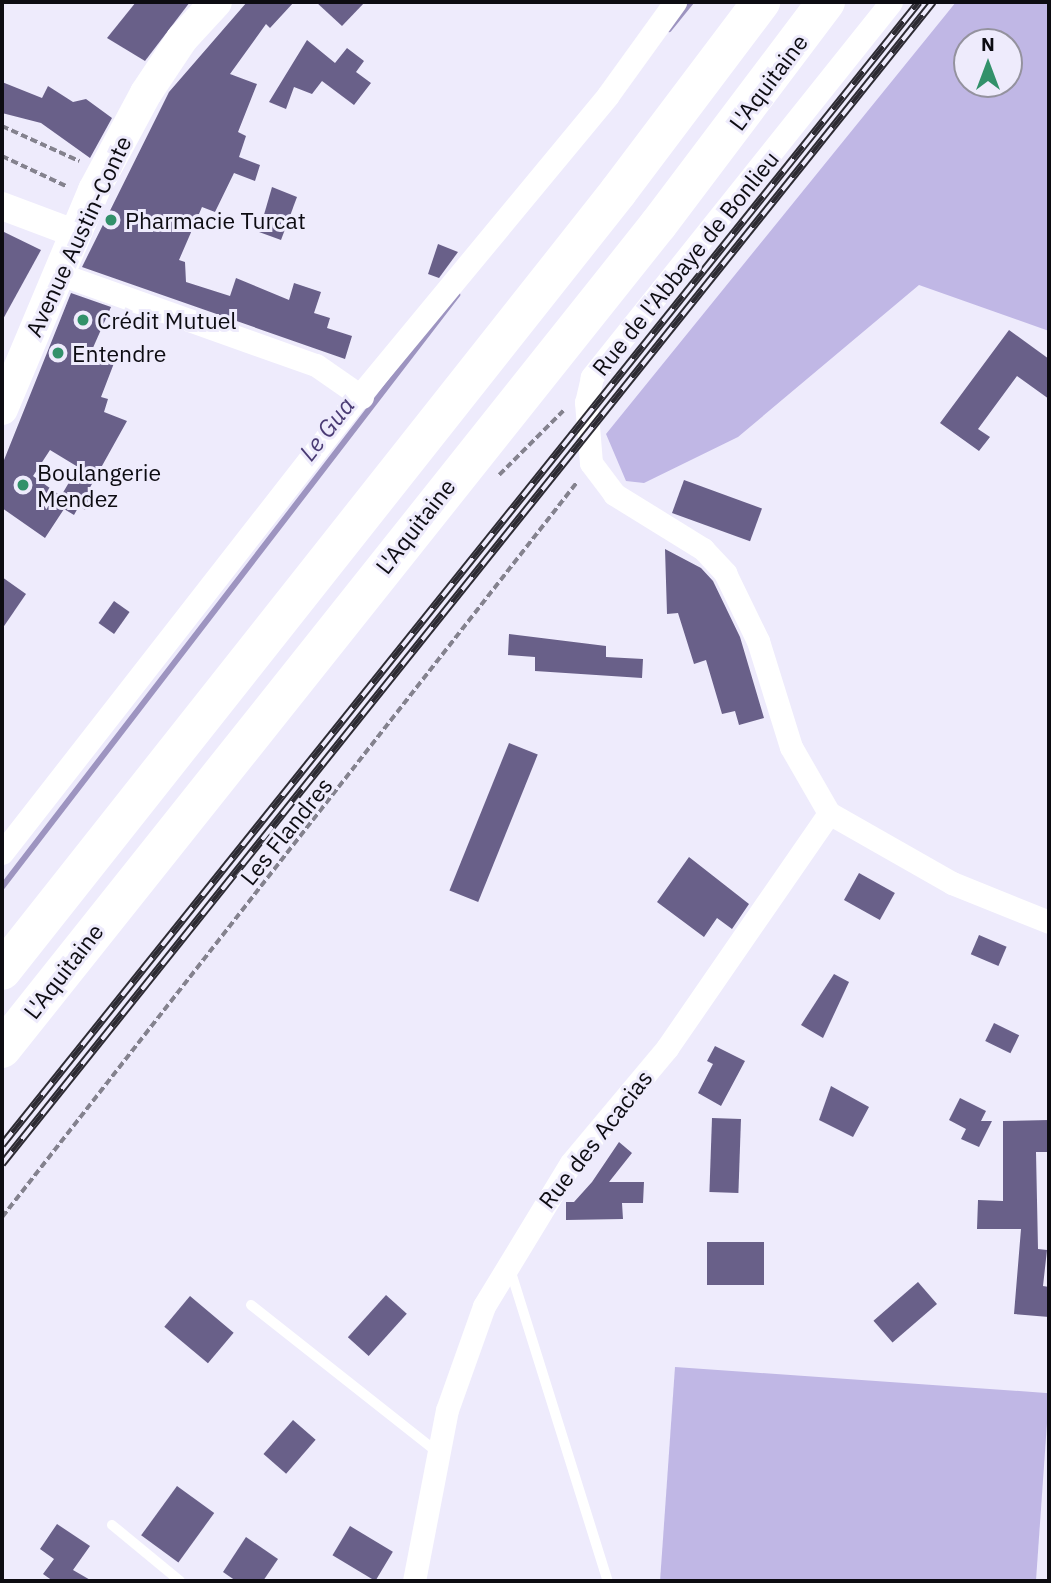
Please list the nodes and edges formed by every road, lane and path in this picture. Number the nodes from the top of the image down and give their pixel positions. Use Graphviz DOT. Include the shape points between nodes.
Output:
graph roads {
  1 [pos="216,2"];
  2 [pos="675,2"];
  3 [pos="761,2"];
  4 [pos="826,2"];
  5 [pos="891,2"];
  6 [pos="2,126"];
  7 [pos="2,156"];
  8 [pos="82,194"];
  9 [pos="2,205"];
  10 [pos="75,233"];
  11 [pos="57,273"];
  12 [pos="362,397"];
  13 [pos="586,402"];
  14 [pos="2,409"];
  15 [pos="591,463"];
  16 [pos="490,485"];
  17 [pos="829,813"];
  18 [pos="2,853"];
  19 [pos="1049,922"];
  20 [pos="2,971"];
  21 [pos="2,1049"];
  22 [pos="2,1217"];
  23 [pos="508,1263"];
  24 [pos="251,1305"];
  25 [pos="437,1451"];
  26 [pos="112,1525"];
  27 [pos="180,1581"];
  28 [pos="414,1581"];
  29 [pos="608,1581"];
  1 -- 8 [label="main road, Avenue Austin-Conte" via="182,39"];
  2 -- 12 [label="street" via="608,94"];
  3 -- 20 [label="highway, L'Aquitaine" via="618,192"];
  4 -- 21 [label="highway, L'Aquitaine" via="658,225"];
  5 -- 13 [label="street, Rue de l'Abbaye de Bonlieu" via="592,377"];
  6 -- 8 [label="path" via="84,163"];
  7 -- 8 [label="path"];
  8 -- 10 [label="main road, Avenue Austin-Conte"];
  9 -- 10 [label="street"];
  10 -- 11 [label="main road, Avenue Austin-Conte"];
  11 -- 12 [label="street" via="316,365"];
  11 -- 14 [label="main road, Avenue Austin-Conte"];
  12 -- 18 [label="street"];
  13 -- 15 [label="street, Rue de l'Abbaye de Bonlieu"];
  13 -- 16 [label="path" via="559,412"];
  15 -- 17 [label="street" via="614,494 703,548 725,573 758,641 791,747"];
  15 -- 22 [label="path, Les Flandres" via="370,753"];
  17 -- 19 [label="street" via="952,883"];
  17 -- 23 [label="street, Rue des Acacias" via="667,1048 571,1163"];
  23 -- 25 [label="street, Rue des Acacias" via="484,1306"];
  23 -- 29 [label="lane"];
  24 -- 25 [label="lane"];
  25 -- 28 [label="street, Rue des Acacias"];
  26 -- 27 [label="lane"];
}
